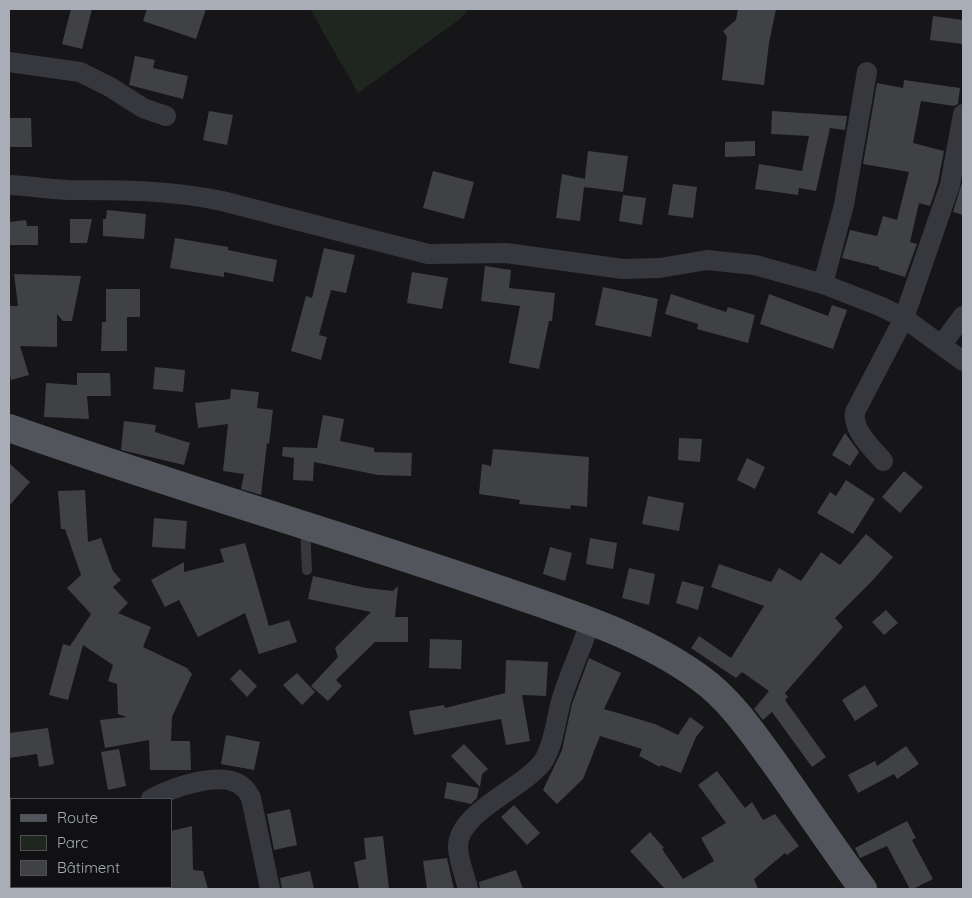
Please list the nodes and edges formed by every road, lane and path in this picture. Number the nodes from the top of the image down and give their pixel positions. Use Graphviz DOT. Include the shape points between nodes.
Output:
graph roads {
  1 [pos="9,62"];
  2 [pos="867,72"];
  3 [pos="963,114"];
  4 [pos="166,116"];
  5 [pos="9,185"];
  6 [pos="823,284"];
  7 [pos="963,316"];
  8 [pos="904,318"];
  9 [pos="942,344"];
  10 [pos="963,361"];
  11 [pos="9,428"];
  12 [pos="883,461"];
  13 [pos="305,526"];
  14 [pos="307,570"];
  15 [pos="590,622"];
  16 [pos="154,798"];
  17 [pos="270,889"];
  18 [pos="468,889"];
  19 [pos="863,889"];
  1 -- 4 [label="street" via="80,72 110,86 143,108"];
  2 -- 6 [label="street" via="844,205"];
  3 -- 8 [label="street" via="950,185"];
  5 -- 6 [label="street" via="70,190 128,189 189,195 428,254 506,254 622,269 716,261 754,265"];
  6 -- 8 [label="street"];
  7 -- 9 [label="street"];
  8 -- 9 [label="street"];
  8 -- 12 [label="street" via="855,412 858,429"];
  9 -- 10 [label="street"];
  11 -- 13 [label="main road"];
  13 -- 14 [label="lane"];
  13 -- 15 [label="main road" via="421,562"];
  15 -- 18 [label="street" via="543,761 534,772 475,816 463,830 458,847"];
  15 -- 19 [label="main road" via="666,658 715,691 756,738"];
  16 -- 17 [label="street" via="186,785 211,780 229,780 244,787 251,798"];
}
